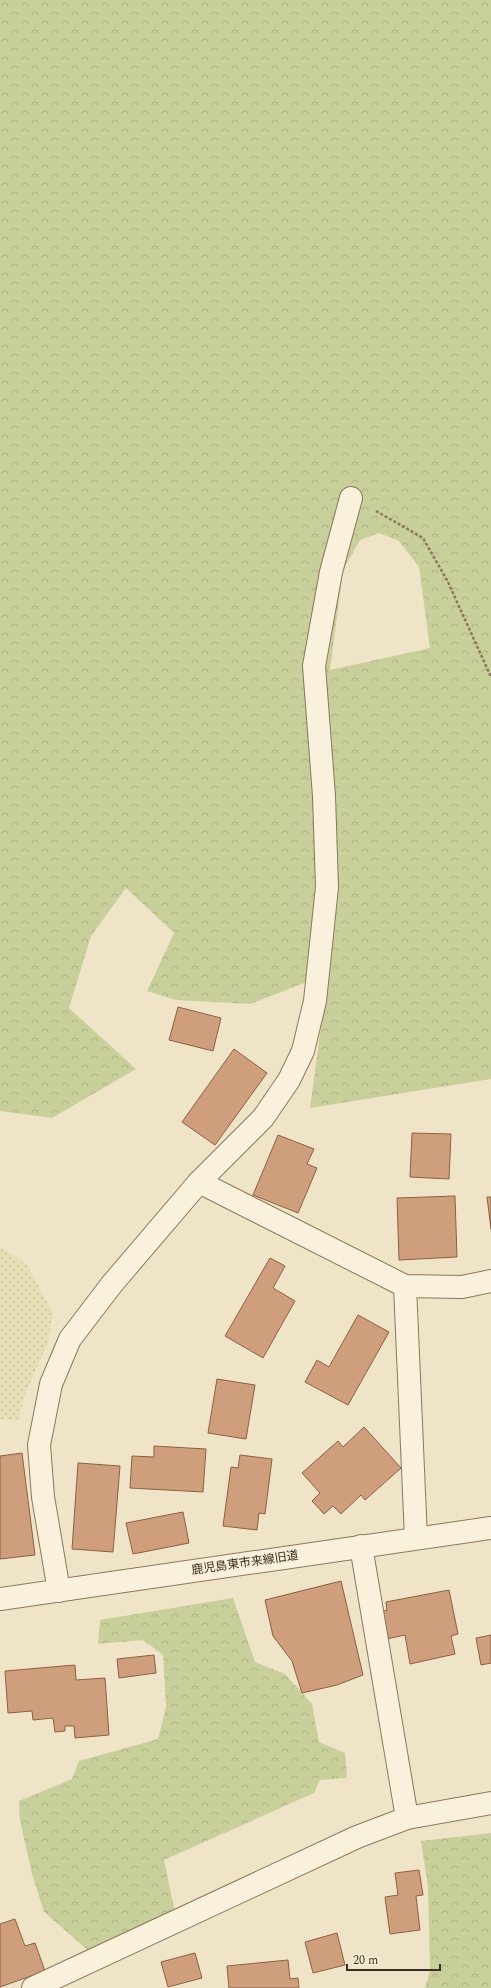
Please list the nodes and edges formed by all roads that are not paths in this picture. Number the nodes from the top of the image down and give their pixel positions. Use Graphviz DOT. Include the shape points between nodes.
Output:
graph roads {
  1 [pos="351,498"];
  2 [pos="199,1182"];
  3 [pos="491,1281"];
  4 [pos="405,1286"];
  5 [pos="491,1528"];
  6 [pos="416,1538"];
  7 [pos="361,1546"];
  8 [pos="59,1591"];
  9 [pos="0,1599"];
  10 [pos="491,1803"];
  11 [pos="407,1818"];
  12 [pos="33,1988"];
  1 -- 2 [label="street" via="331,572 314,666 324,796 327,887 315,1001 303,1051 289,1080 263,1118"];
  2 -- 4 [label="street"];
  2 -- 8 [label="street" via="112,1284 70,1339 51,1384 39,1445 43,1497"];
  3 -- 4 [label="street" via="462,1287"];
  4 -- 6 [label="street"];
  5 -- 6 [label="street, 鹿児島東市来線旧道"];
  6 -- 7 [label="street, 鹿児島東市来線旧道"];
  7 -- 8 [label="street, 鹿児島東市来線旧道"];
  7 -- 11 [label="street"];
  8 -- 9 [label="street, 鹿児島東市来線旧道"];
  10 -- 11 [label="street"];
  11 -- 12 [label="street" via="350,1841"];
}
